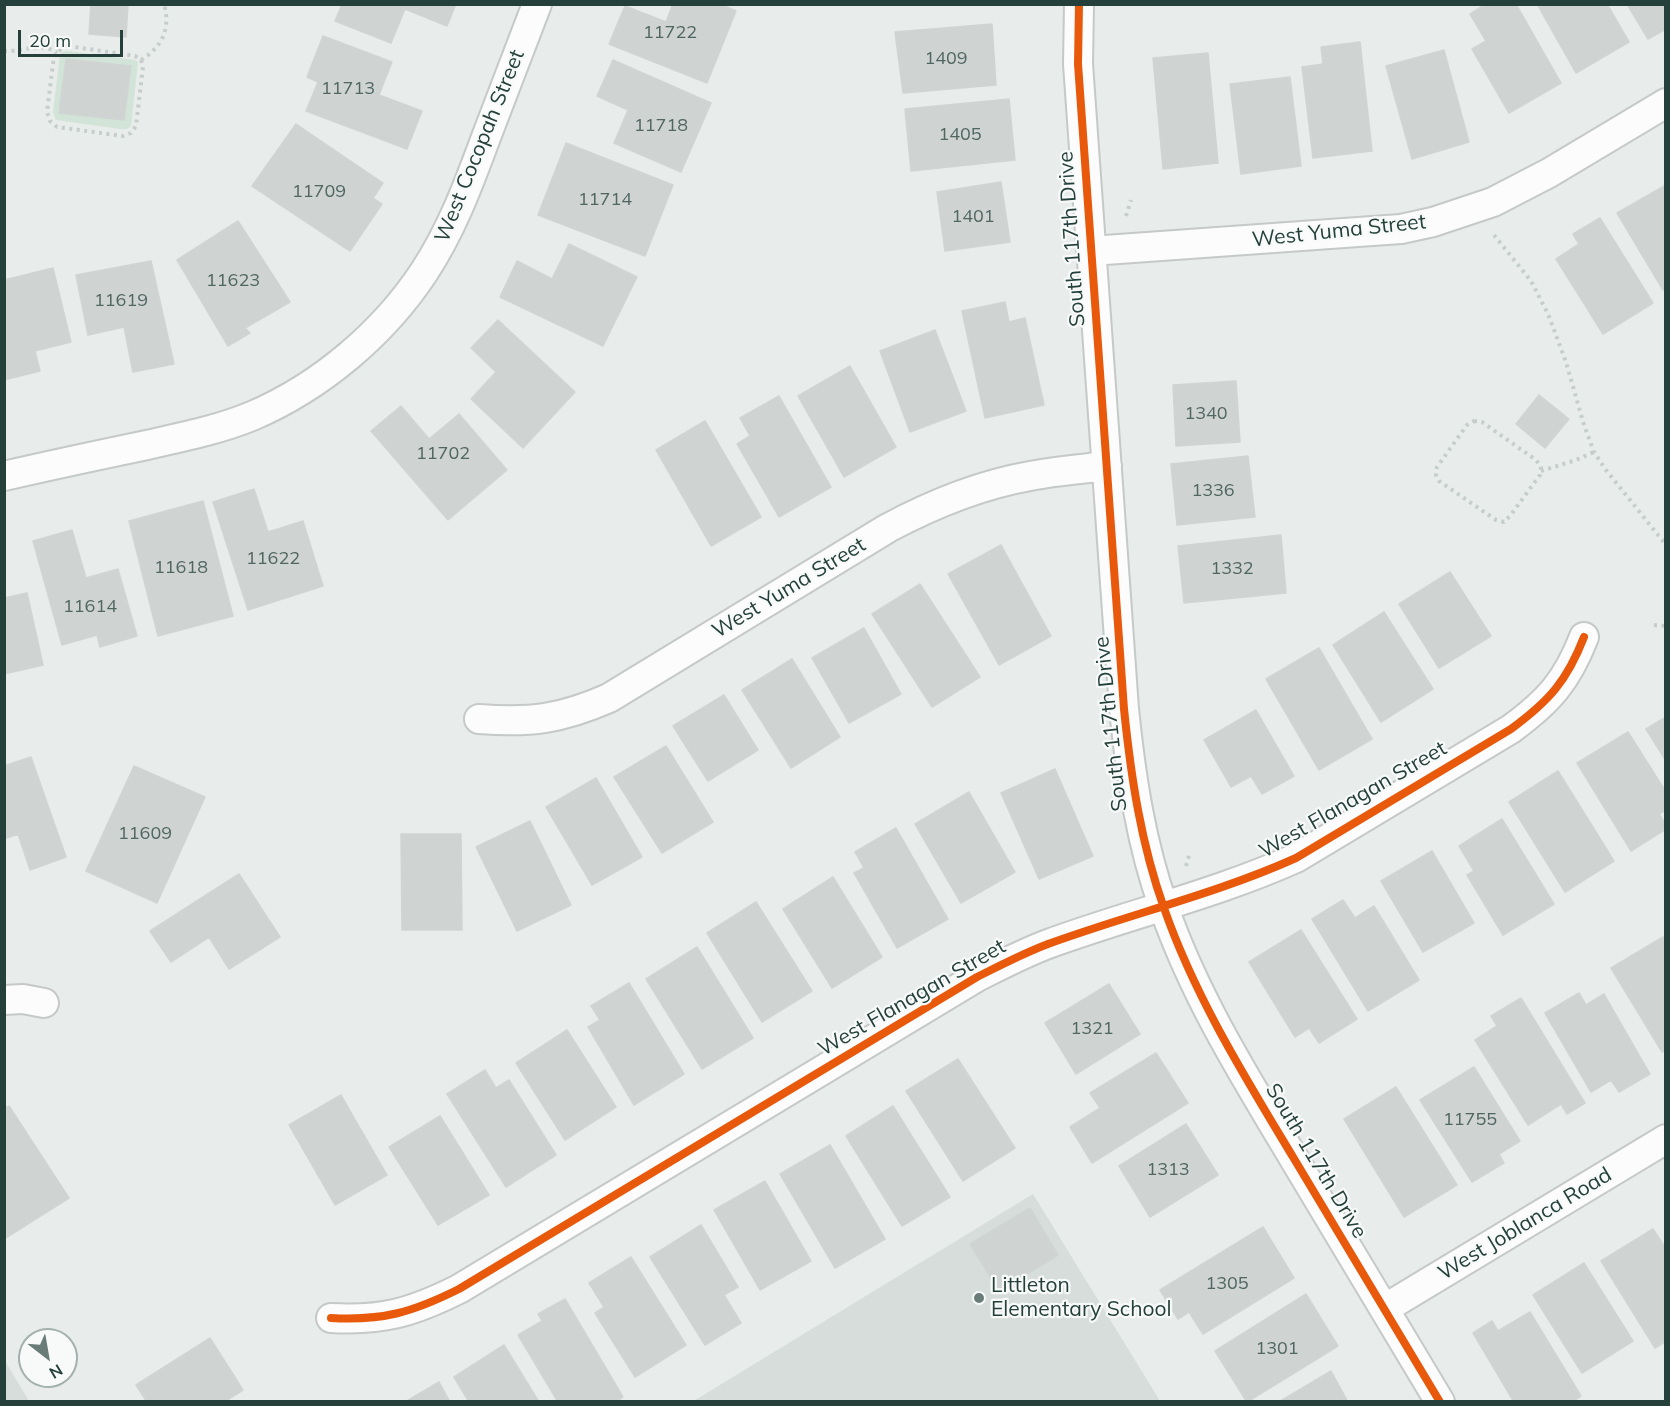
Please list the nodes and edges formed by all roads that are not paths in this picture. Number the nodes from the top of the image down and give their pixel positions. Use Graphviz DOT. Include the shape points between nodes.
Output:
graph roads {
  1 [pos="537,4"];
  2 [pos="1079,4"];
  3 [pos="1665,103"];
  4 [pos="1091,251"];
  5 [pos="1107,466"];
  6 [pos="4,476"];
  7 [pos="1584,637"];
  8 [pos="479,719"];
  9 [pos="1164,907"];
  10 [pos="4,1000"];
  11 [pos="44,1003"];
  12 [pos="1665,1139"];
  13 [pos="1384,1309"];
  14 [pos="331,1318"];
  15 [pos="1440,1401"];
  1 -- 6 [label="street, West Cocopah Street" via="444,238 400,304 344,360 283,400 218,428"];
  2 -- 4 [label="street, South 117th Drive" via="1078,64"];
  3 -- 4 [label="street, West Yuma Street" via="1522,189 1433,222 1372,231"];
  4 -- 5 [label="street, South 117th Drive"];
  5 -- 8 [label="street, West Yuma Street" via="993,484 921,511 609,698 576,712 542,720"];
  5 -- 9 [label="street, South 117th Drive" via="1129,757 1147,854"];
  7 -- 9 [label="street, West Flanagan Street" via="1573,665 1555,690 1511,729 1296,858"];
  9 -- 13 [label="street, South 117th Drive" via="1217,1029"];
  9 -- 14 [label="street, West Flanagan Street" via="1048,944 977,977 429,1304 397,1315 362,1320"];
  10 -- 11 [label="street"];
  12 -- 13 [label="street, West Joblanca Road"];
  13 -- 15 [label="street, South 117th Drive"];
}
